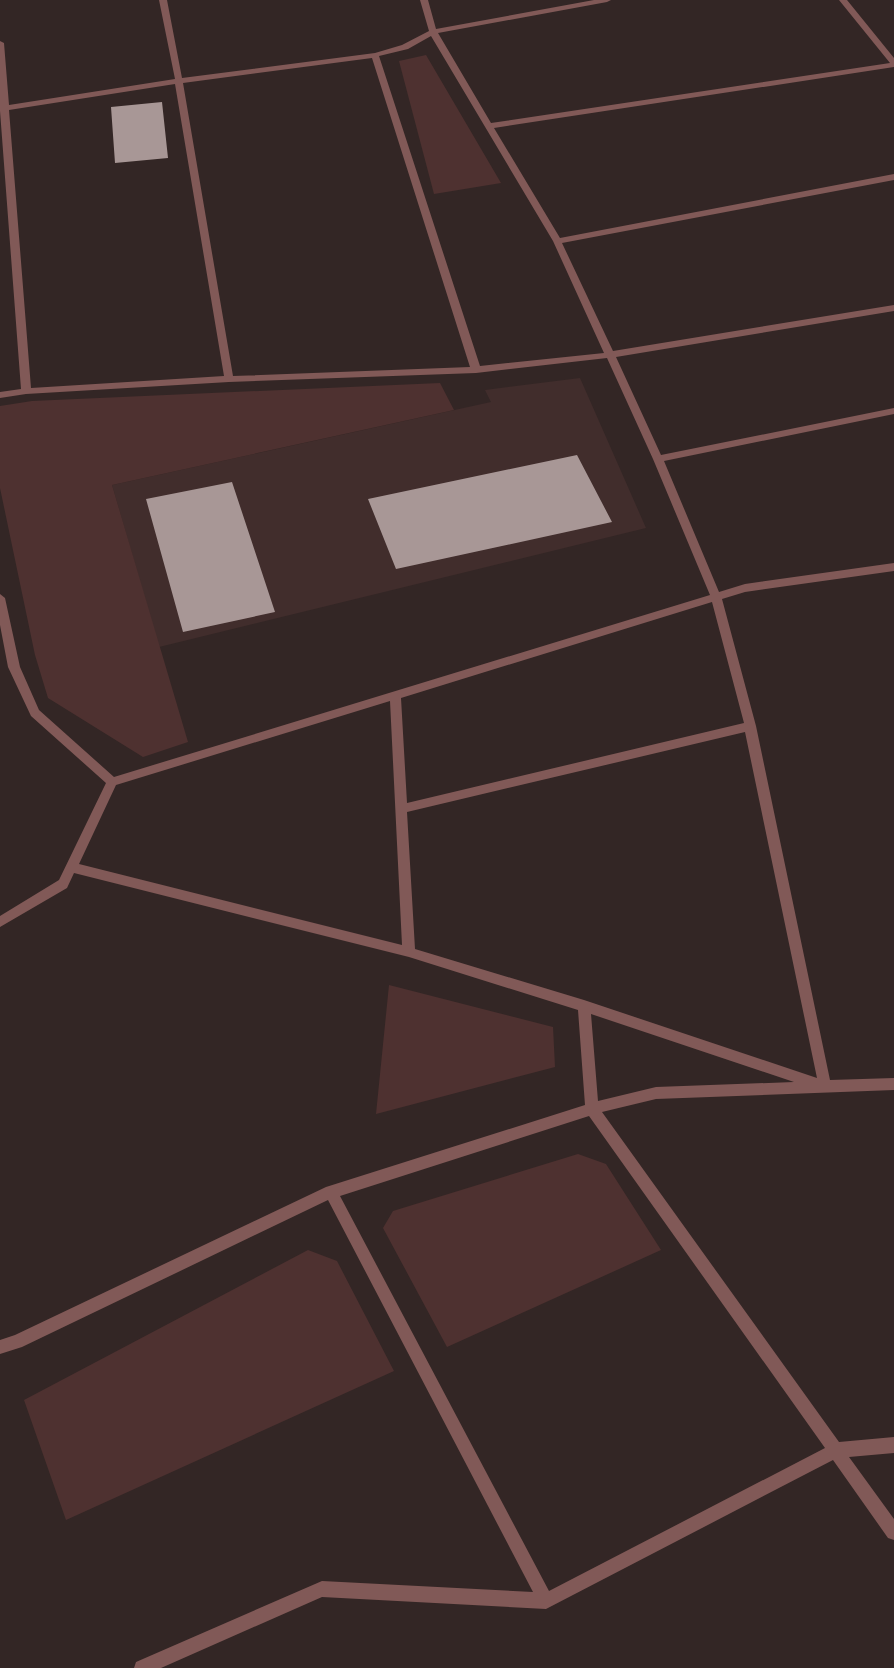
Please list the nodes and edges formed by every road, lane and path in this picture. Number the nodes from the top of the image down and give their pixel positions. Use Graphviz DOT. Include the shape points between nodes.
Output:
graph roads {
  1 [pos="163,0"];
  2 [pos="424,0"];
  3 [pos="607,0"];
  4 [pos="843,0"];
  5 [pos="433,32"];
  6 [pos="0,42"];
  7 [pos="375,55"];
  8 [pos="894,64"];
  9 [pos="179,81"];
  10 [pos="2,109"];
  11 [pos="489,126"];
  12 [pos="894,177"];
  13 [pos="557,240"];
  14 [pos="894,308"];
  15 [pos="610,355"];
  16 [pos="476,370"];
  17 [pos="229,380"];
  18 [pos="26,391"];
  19 [pos="0,395"];
  20 [pos="894,411"];
  21 [pos="658,459"];
  22 [pos="894,567"];
  23 [pos="716,597"];
  24 [pos="0,598"];
  25 [pos="395,697"];
  26 [pos="750,726"];
  27 [pos="112,782"];
  28 [pos="401,809"];
  29 [pos="71,867"];
  30 [pos="0,922"];
  31 [pos="409,952"];
  32 [pos="584,1006"];
  33 [pos="894,1084"];
  34 [pos="825,1086"];
  35 [pos="592,1109"];
  36 [pos="331,1192"];
  37 [pos="0,1347"];
  38 [pos="894,1445"];
  39 [pos="837,1450"];
  40 [pos="894,1532"];
  41 [pos="546,1601"];
  42 [pos="142,1668"];
  1 -- 9 [label="street"];
  2 -- 5 [label="street"];
  3 -- 5 [label="street"];
  4 -- 8 [label="street"];
  5 -- 7 [label="street" via="405,47"];
  5 -- 11 [label="street"];
  6 -- 10 [label="street"];
  7 -- 9 [label="street"];
  7 -- 16 [label="street"];
  8 -- 11 [label="street"];
  9 -- 10 [label="street"];
  9 -- 17 [label="street"];
  10 -- 18 [label="street"];
  11 -- 13 [label="street"];
  12 -- 13 [label="street"];
  13 -- 15 [label="street"];
  14 -- 15 [label="street"];
  15 -- 16 [label="street"];
  15 -- 21 [label="street"];
  16 -- 17 [label="street"];
  17 -- 18 [label="street"];
  18 -- 19 [label="street"];
  20 -- 21 [label="street"];
  21 -- 23 [label="street"];
  22 -- 23 [label="street" via="745,588"];
  23 -- 25 [label="street"];
  23 -- 26 [label="street"];
  24 -- 27 [label="street" via="14,667 35,713"];
  25 -- 27 [label="street"];
  25 -- 28 [label="street"];
  26 -- 28 [label="street"];
  26 -- 34 [label="street"];
  27 -- 29 [label="street"];
  28 -- 31 [label="street"];
  29 -- 30 [label="street" via="63,884"];
  29 -- 31 [label="street"];
  31 -- 32 [label="street"];
  32 -- 34 [label="street"];
  32 -- 35 [label="street"];
  33 -- 34 [label="street"];
  34 -- 35 [label="street" via="656,1093"];
  35 -- 36 [label="street"];
  35 -- 39 [label="street"];
  36 -- 37 [label="street"];
  36 -- 41 [label="street"];
  38 -- 39 [label="street"];
  39 -- 40 [label="street"];
  39 -- 41 [label="street"];
  41 -- 42 [label="street" via="322,1589"];
}
